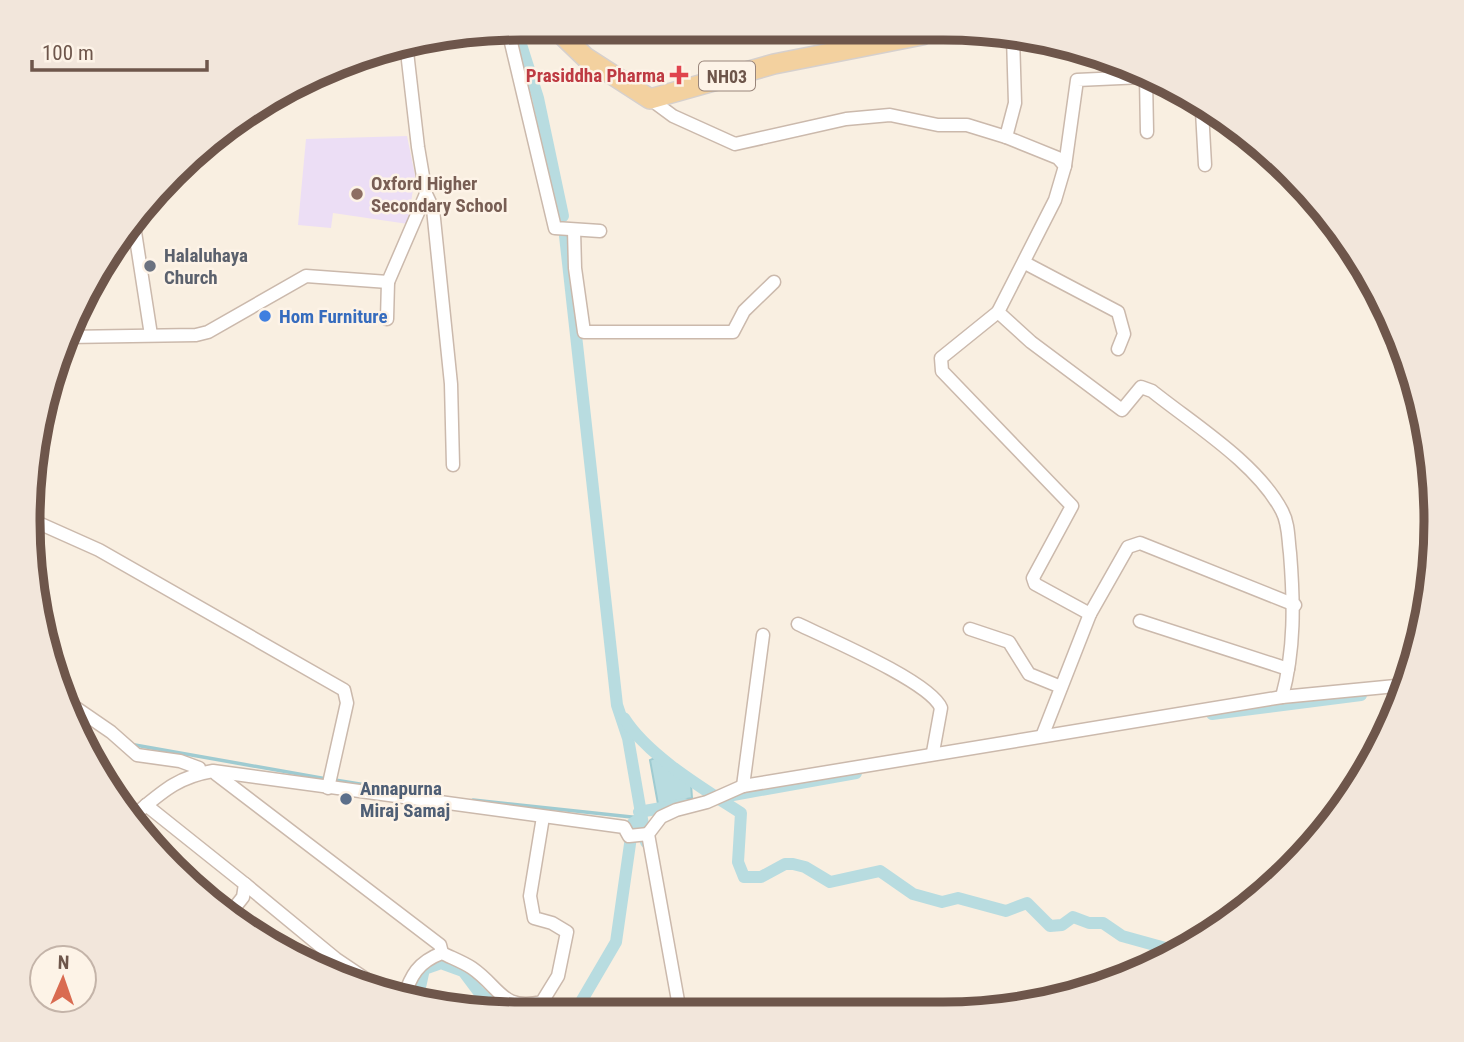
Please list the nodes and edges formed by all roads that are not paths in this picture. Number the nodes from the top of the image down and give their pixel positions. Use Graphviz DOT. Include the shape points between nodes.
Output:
graph roads {
  1 [pos="510,40"];
  2 [pos="567,40"];
  3 [pos="892,40"];
  4 [pos="1013,45"];
  5 [pos="407,54"];
  6 [pos="1129,78"];
  7 [pos="1145,85"];
  8 [pos="650,99"];
  9 [pos="1202,116"];
  10 [pos="1147,132"];
  11 [pos="1006,137"];
  12 [pos="1205,165"];
  13 [pos="1065,166"];
  14 [pos="426,194"];
  15 [pos="573,230"];
  16 [pos="600,231"];
  17 [pos="135,234"];
  18 [pos="1025,263"];
  19 [pos="388,282"];
  20 [pos="774,282"];
  21 [pos="998,312"];
  22 [pos="387,319"];
  23 [pos="151,335"];
  24 [pos="77,337"];
  25 [pos="1118,349"];
  26 [pos="453,466"];
  27 [pos="40,524"];
  28 [pos="1295,605"];
  29 [pos="1090,614"];
  30 [pos="1140,621"];
  31 [pos="798,624"];
  32 [pos="970,629"];
  33 [pos="763,635"];
  34 [pos="1289,669"];
  35 [pos="1394,686"];
  36 [pos="1061,687"];
  37 [pos="1282,697"];
  38 [pos="79,710"];
  39 [pos="1043,734"];
  40 [pos="933,752"];
  41 [pos="213,771"];
  42 [pos="199,774"];
  43 [pos="743,786"];
  44 [pos="328,788"];
  45 [pos="146,805"];
  46 [pos="138,812"];
  47 [pos="543,817"];
  48 [pos="648,834"];
  49 [pos="245,884"];
  50 [pos="235,907"];
  51 [pos="442,953"];
  52 [pos="355,972"];
  53 [pos="407,988"];
  54 [pos="507,1002"];
  55 [pos="542,1002"];
  56 [pos="678,1002"];
  1 -- 15 [label="street" via="555,229"];
  2 -- 8 [label="main road" via="585,57"];
  3 -- 8 [label="main road, NH03" via="774,64"];
  4 -- 11 [label="street" via="1015,103"];
  5 -- 14 [label="street"];
  6 -- 13 [label="street" via="1076,80"];
  7 -- 10 [label="street"];
  8 -- 11 [label="street" via="673,116 734,144 846,119 890,115 938,125 967,125"];
  9 -- 12 [label="street"];
  11 -- 13 [label="street" via="1058,158"];
  13 -- 18 [label="street" via="1055,200"];
  14 -- 19 [label="street"];
  14 -- 26 [label="street" via="433,209 446,318"];
  15 -- 16 [label="street"];
  15 -- 20 [label="street" via="584,332 733,332 744,311"];
  17 -- 23 [label="street"];
  18 -- 21 [label="street"];
  18 -- 25 [label="street" via="1118,313 1124,334"];
  19 -- 22 [label="street"];
  19 -- 23 [label="street" via="306,276 208,332"];
  21 -- 28 [label="street" via="1122,410 1141,387 1152,391 1250,470 1274,500 1288,528"];
  21 -- 29 [label="street" via="941,358 942,371 1072,506 1033,581"];
  23 -- 24 [label="street"];
  27 -- 44 [label="street" via="99,550 344,690 347,703"];
  28 -- 29 [label="street" via="1140,543 1128,547"];
  28 -- 34 [label="street"];
  29 -- 36 [label="street"];
  30 -- 34 [label="street"];
  31 -- 40 [label="street" via="895,672 934,697 941,708"];
  32 -- 36 [label="street" via="1009,642 1029,674"];
  33 -- 43 [label="street"];
  34 -- 37 [label="street"];
  35 -- 37 [label="street"];
  36 -- 39 [label="street"];
  37 -- 39 [label="street"];
  38 -- 42 [label="street" via="137,755 180,761 198,768"];
  39 -- 40 [label="street"];
  40 -- 43 [label="street"];
  41 -- 42 [label="street"];
  41 -- 44 [label="street"];
  41 -- 51 [label="street" via="440,945"];
  42 -- 45 [label="street" via="165,789"];
  43 -- 48 [label="street" via="661,817"];
  44 -- 47 [label="street"];
  45 -- 46 [label="street"];
  45 -- 49 [label="street"];
  47 -- 48 [label="street" via="624,827 629,835"];
  47 -- 55 [label="street" via="530,896 534,918 567,932 558,976"];
  48 -- 56 [label="street"];
  49 -- 50 [label="street"];
  49 -- 52 [label="street"];
  51 -- 53 [label="street" via="424,960"];
  51 -- 54 [label="street" via="472,968"];
}
